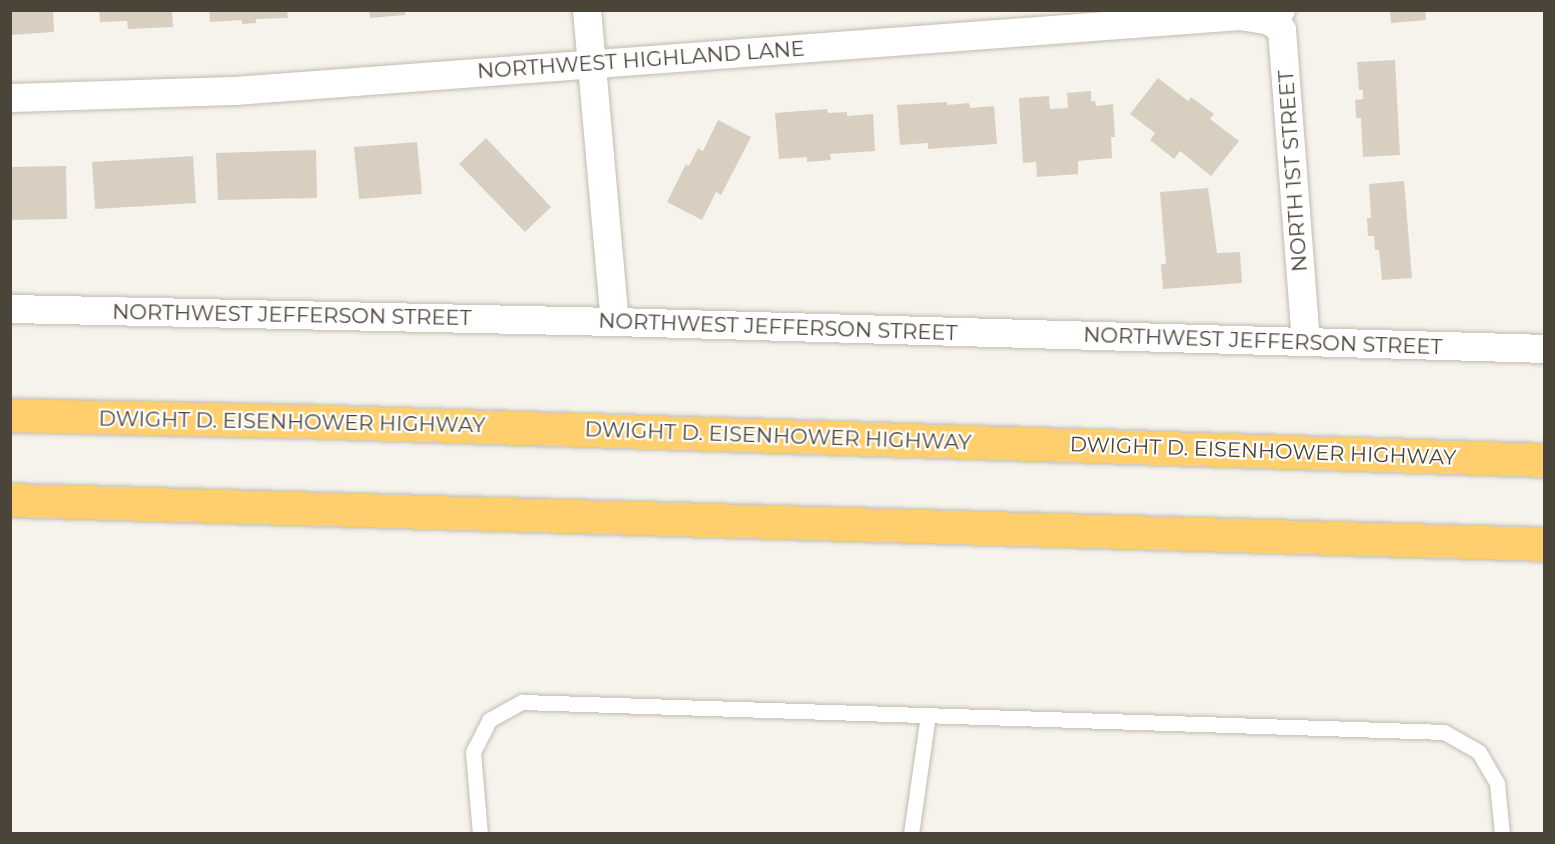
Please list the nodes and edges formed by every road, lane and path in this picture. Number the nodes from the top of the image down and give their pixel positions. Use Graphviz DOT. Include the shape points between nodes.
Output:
graph roads {
  1 [pos="587,10"];
  2 [pos="1275,16"];
  3 [pos="593,63"];
  4 [pos="10,98"];
  5 [pos="10,309"];
  6 [pos="615,322"];
  7 [pos="1306,342"];
  8 [pos="1545,349"];
  9 [pos="10,415"];
  10 [pos="1545,460"];
  11 [pos="10,500"];
  12 [pos="1545,544"];
  13 [pos="928,715"];
  14 [pos="480,834"];
  15 [pos="911,834"];
  16 [pos="1502,834"];
  1 -- 3 [label="street"];
  2 -- 3 [label="street, NORTHWEST HIGHLAND LANE"];
  2 -- 7 [label="street, NORTH 1ST STREET" via="1282,30"];
  3 -- 4 [label="street, NORTHWEST HIGHLAND LANE" via="235,91"];
  3 -- 6 [label="street"];
  5 -- 6 [label="street, NORTHWEST JEFFERSON STREET"];
  6 -- 7 [label="street, NORTHWEST JEFFERSON STREET"];
  7 -- 8 [label="street, NORTHWEST JEFFERSON STREET"];
  9 -- 10 [label="highway, DWIGHT D. EISENHOWER HIGHWAY" via="299,420"];
  11 -- 12 [label="highway"];
  13 -- 14 [label="lane" via="522,702 489,720 474,752"];
  13 -- 15 [label="lane"];
  13 -- 16 [label="lane" via="1444,732 1479,752 1497,783"];
}
